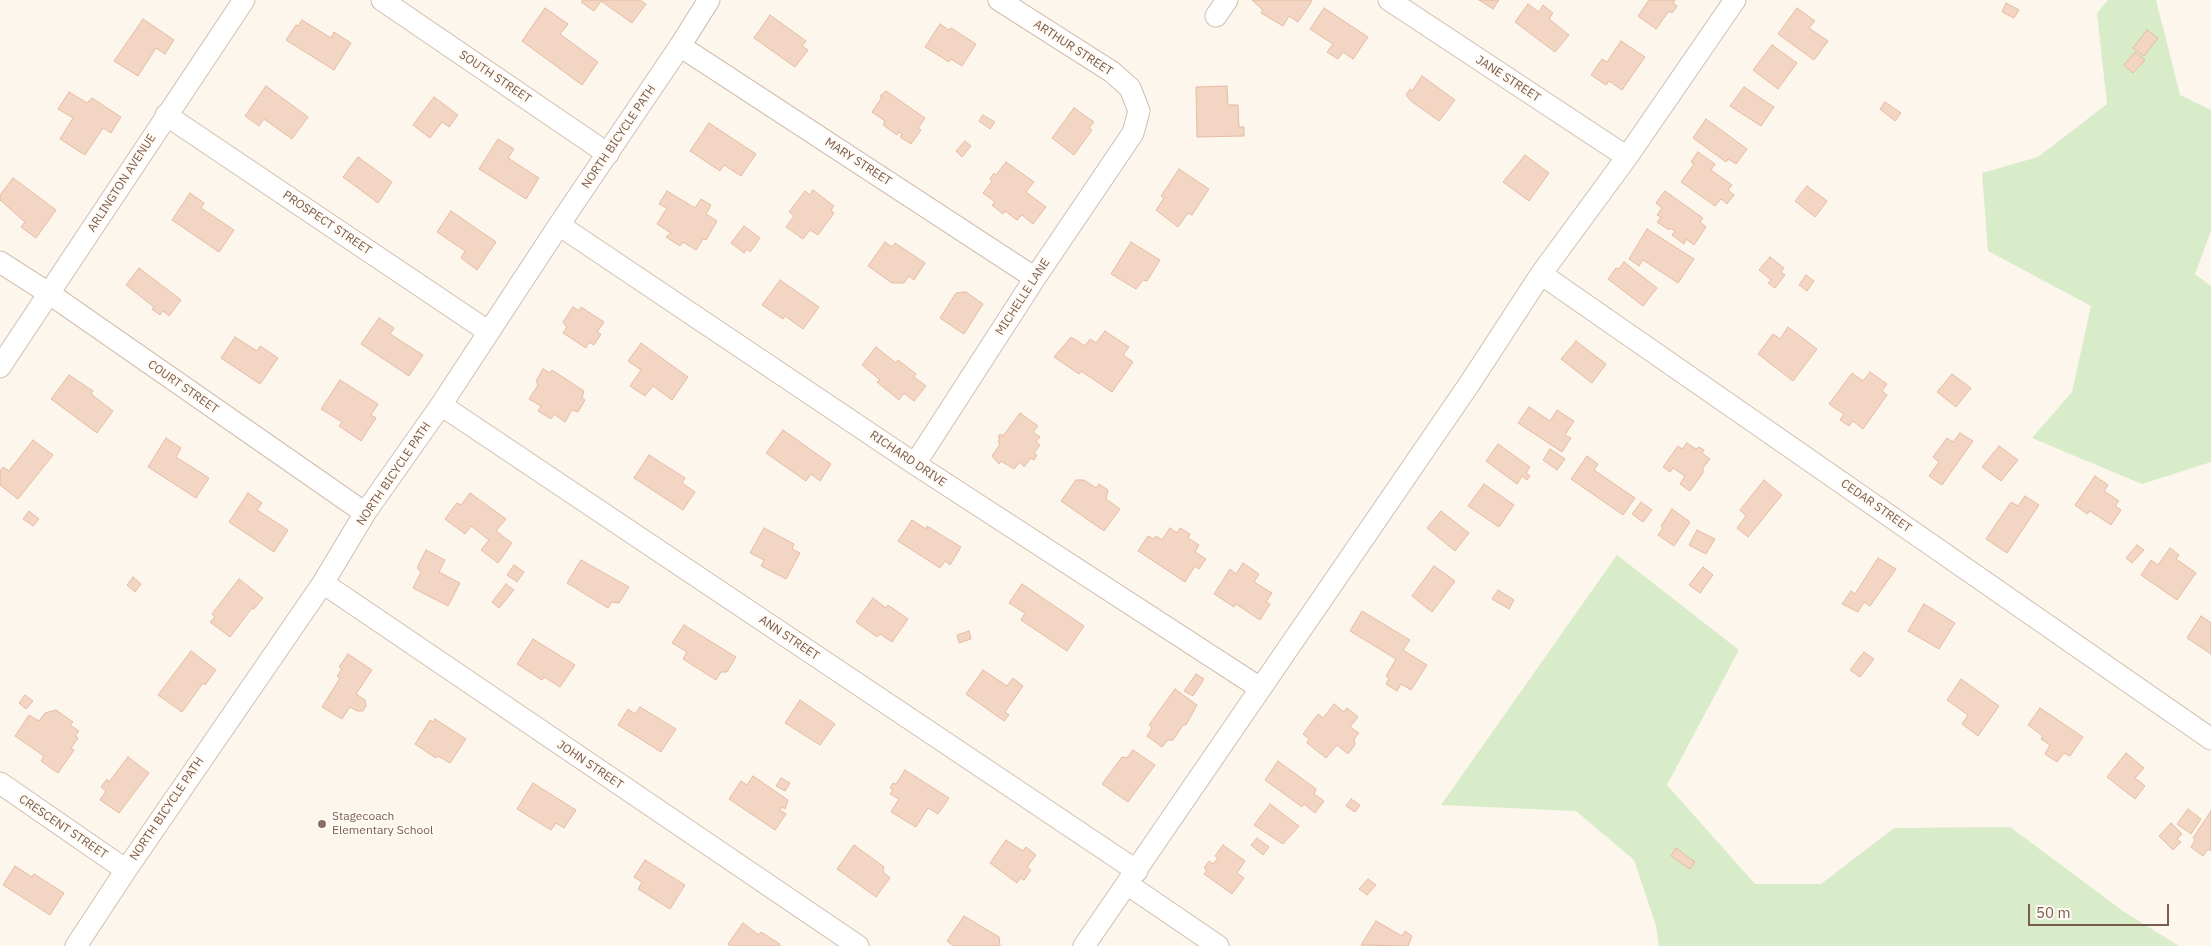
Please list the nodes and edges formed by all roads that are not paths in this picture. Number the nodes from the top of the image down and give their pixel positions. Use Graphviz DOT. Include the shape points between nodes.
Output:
graph roads {
  1 [pos="244,0"];
  2 [pos="382,0"];
  3 [pos="709,0"];
  4 [pos="999,0"];
  5 [pos="1389,0"];
  6 [pos="1735,0"];
  7 [pos="680,46"];
  8 [pos="166,115"];
  9 [pos="1133,133"];
  10 [pos="608,154"];
  11 [pos="1627,157"];
  12 [pos="559,225"];
  13 [pos="0,262"];
  14 [pos="1541,274"];
  15 [pos="1035,278"];
  16 [pos="50,294"];
  17 [pos="489,332"];
  18 [pos="0,367"];
  19 [pos="442,405"];
  20 [pos="915,464"];
  21 [pos="365,513"];
  22 [pos="323,583"];
  23 [pos="1260,688"];
  24 [pos="2211,738"];
  25 [pos="0,784"];
  26 [pos="126,870"];
  27 [pos="1132,878"];
  28 [pos="76,946"];
  29 [pos="858,946"];
  30 [pos="1084,946"];
  31 [pos="1218,946"];
  1 -- 8 [label="street, ARLINGTON AVENUE"];
  2 -- 10 [label="street, SOUTH STREET"];
  3 -- 7 [label="street, NORTH BICYCLE PATH"];
  4 -- 9 [label="street, ARTHUR STREET" via="1112,72 1130,88 1139,111"];
  5 -- 11 [label="street, JANE STREET"];
  6 -- 11 [label="street"];
  7 -- 10 [label="street, NORTH BICYCLE PATH"];
  7 -- 15 [label="street, MARY STREET"];
  8 -- 16 [label="street, ARLINGTON AVENUE"];
  8 -- 17 [label="street, PROSPECT STREET"];
  9 -- 15 [label="street, MICHELLE LANE"];
  10 -- 12 [label="street, NORTH BICYCLE PATH"];
  11 -- 14 [label="street"];
  12 -- 17 [label="street, NORTH BICYCLE PATH"];
  12 -- 20 [label="street, RICHARD DRIVE"];
  13 -- 16 [label="street, COURT STREET"];
  14 -- 23 [label="street"];
  14 -- 24 [label="street, CEDAR STREET"];
  15 -- 20 [label="street, MICHELLE LANE"];
  16 -- 18 [label="street, ARLINGTON AVENUE"];
  16 -- 21 [label="street, COURT STREET"];
  17 -- 19 [label="street, NORTH BICYCLE PATH"];
  19 -- 21 [label="street, NORTH BICYCLE PATH"];
  19 -- 27 [label="street, ANN STREET"];
  20 -- 23 [label="street, RICHARD DRIVE"];
  21 -- 22 [label="street, NORTH BICYCLE PATH"];
  22 -- 26 [label="street, NORTH BICYCLE PATH"];
  22 -- 29 [label="street, JOHN STREET"];
  23 -- 27 [label="street"];
  25 -- 26 [label="street, CRESCENT STREET"];
  26 -- 28 [label="street, NORTH BICYCLE PATH"];
  27 -- 30 [label="street"];
  27 -- 31 [label="street, ANN STREET"];
}
